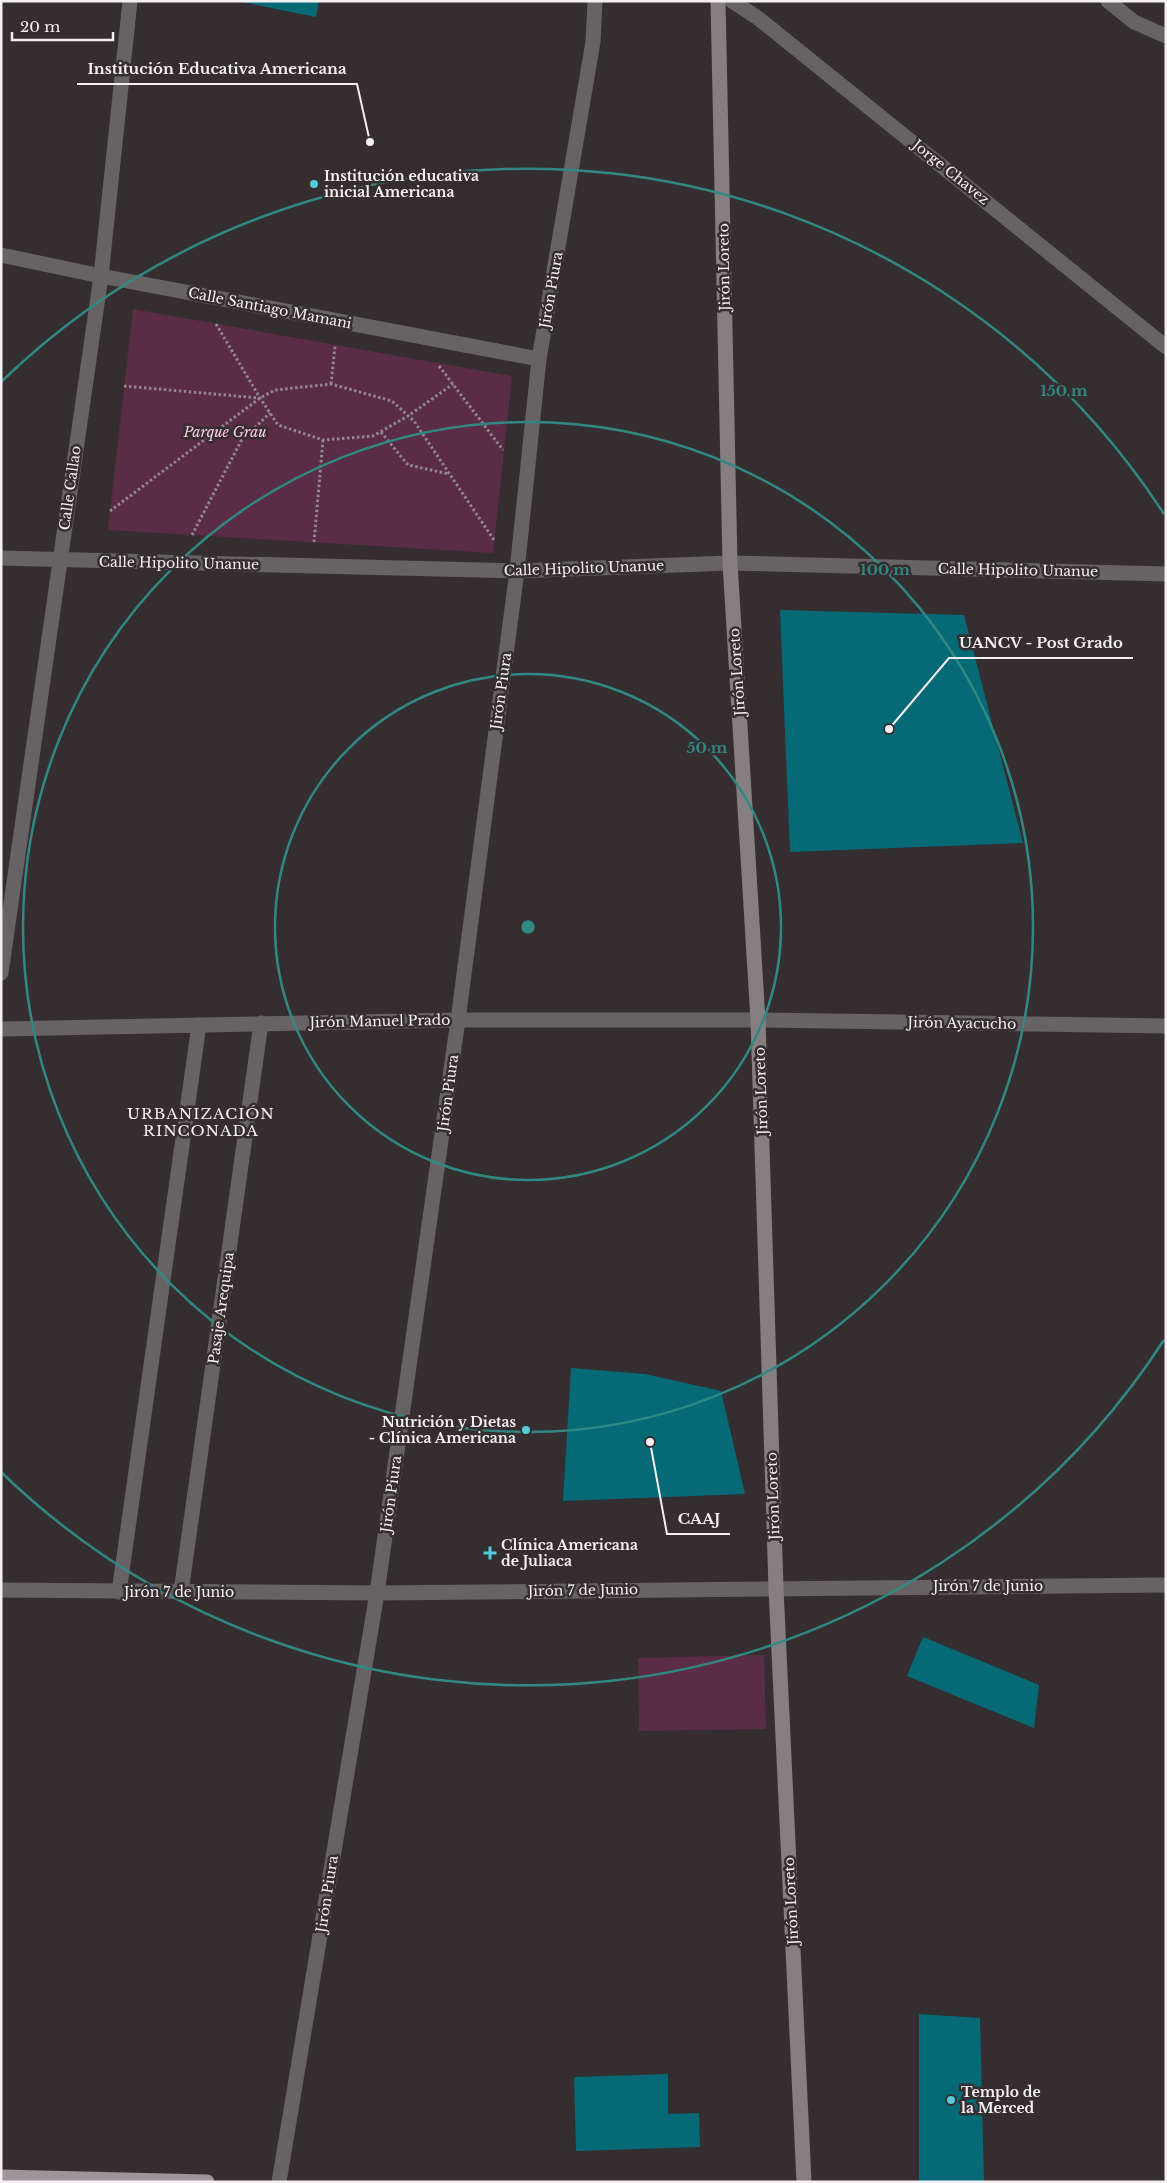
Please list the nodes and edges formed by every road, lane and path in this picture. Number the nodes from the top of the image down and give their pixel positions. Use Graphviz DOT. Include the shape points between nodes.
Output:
graph roads {
  1 [pos="130,1"];
  2 [pos="595,1"];
  3 [pos="718,1"];
  4 [pos="732,1"];
  5 [pos="1108,1"];
  6 [pos="1166,36"];
  7 [pos="1,256"];
  8 [pos="100,276"];
  9 [pos="216,324"];
  10 [pos="335,345"];
  11 [pos="1166,347"];
  12 [pos="539,358"];
  13 [pos="438,363"];
  14 [pos="331,384"];
  15 [pos="453,384"];
  16 [pos="124,386"];
  17 [pos="260,398"];
  18 [pos="270,413"];
  19 [pos="408,416"];
  20 [pos="381,432"];
  21 [pos="323,440"];
  22 [pos="504,451"];
  23 [pos="449,474"];
  24 [pos="110,511"];
  25 [pos="192,535"];
  26 [pos="494,540"];
  27 [pos="314,542"];
  28 [pos="1,558"];
  29 [pos="60,560"];
  30 [pos="730,563"];
  31 [pos="517,571"];
  32 [pos="1166,574"];
  33 [pos="1,973"];
  34 [pos="458,1020"];
  35 [pos="758,1020"];
  36 [pos="261,1023"];
  37 [pos="200,1025"];
  38 [pos="1166,1026"];
  39 [pos="1,1028"];
  40 [pos="1166,1585"];
  41 [pos="776,1588"];
  42 [pos="1,1590"];
  43 [pos="119,1592"];
  44 [pos="181,1592"];
  45 [pos="377,1593"];
  46 [pos="1,2177"];
  47 [pos="207,2182"];
  48 [pos="279,2182"];
  49 [pos="804,2182"];
  1 -- 8 [label="street, Calle Callao"];
  2 -- 12 [label="street, Jirón Piura" via="593,42"];
  3 -- 30 [label="street, Jirón Loreto"];
  4 -- 11 [label="street, Jorge Chavez" via="820,67"];
  5 -- 6 [label="street" via="1134,22"];
  7 -- 8 [label="street, Calle Santiago Mamani"];
  8 -- 12 [label="street, Calle Santiago Mamani"];
  8 -- 29 [label="street, Calle Callao"];
  9 -- 17 [label="path"];
  10 -- 14 [label="path"];
  12 -- 31 [label="street, Jirón Piura"];
  13 -- 15 [label="path"];
  14 -- 17 [label="path" via="275,390"];
  14 -- 19 [label="path" via="392,401"];
  15 -- 19 [label="path"];
  15 -- 22 [label="path"];
  16 -- 17 [label="path"];
  17 -- 18 [label="path"];
  17 -- 24 [label="path"];
  18 -- 21 [label="path" via="278,424"];
  18 -- 25 [label="path" via="241,441"];
  19 -- 20 [label="path"];
  19 -- 23 [label="path"];
  20 -- 21 [label="path" via="374,436"];
  20 -- 23 [label="path" via="408,465"];
  21 -- 27 [label="path"];
  23 -- 26 [label="path"];
  28 -- 29 [label="street, Calle Hipolito Unanue"];
  29 -- 31 [label="street, Calle Hipolito Unanue"];
  29 -- 33 [label="street, Calle Callao"];
  30 -- 31 [label="street, Calle Hipolito Unanue"];
  30 -- 32 [label="street, Calle Hipolito Unanue"];
  30 -- 35 [label="street, Jirón Loreto"];
  31 -- 34 [label="street, Jirón Piura"];
  34 -- 35 [label="street, Jirón Manuel Prado"];
  34 -- 36 [label="street, Jirón Manuel Prado"];
  34 -- 45 [label="street, Jirón Piura"];
  35 -- 38 [label="street, Jirón Ayacucho"];
  35 -- 41 [label="street, Jirón Loreto"];
  36 -- 37 [label="street, Jirón Manuel Prado"];
  36 -- 44 [label="street, Pasaje Arequipa"];
  37 -- 39 [label="street, Jirón Manuel Prado"];
  37 -- 43 [label="street"];
  40 -- 41 [label="street, Jirón 7 de Junio"];
  41 -- 45 [label="street, Jirón 7 de Junio"];
  41 -- 49 [label="street, Jirón Loreto"];
  42 -- 43 [label="street, Jirón 7 de Junio"];
  43 -- 44 [label="street, Jirón 7 de Junio"];
  44 -- 45 [label="street, Jirón 7 de Junio"];
  45 -- 48 [label="street, Jirón Piura"];
  46 -- 47 [label="main road"];
}
